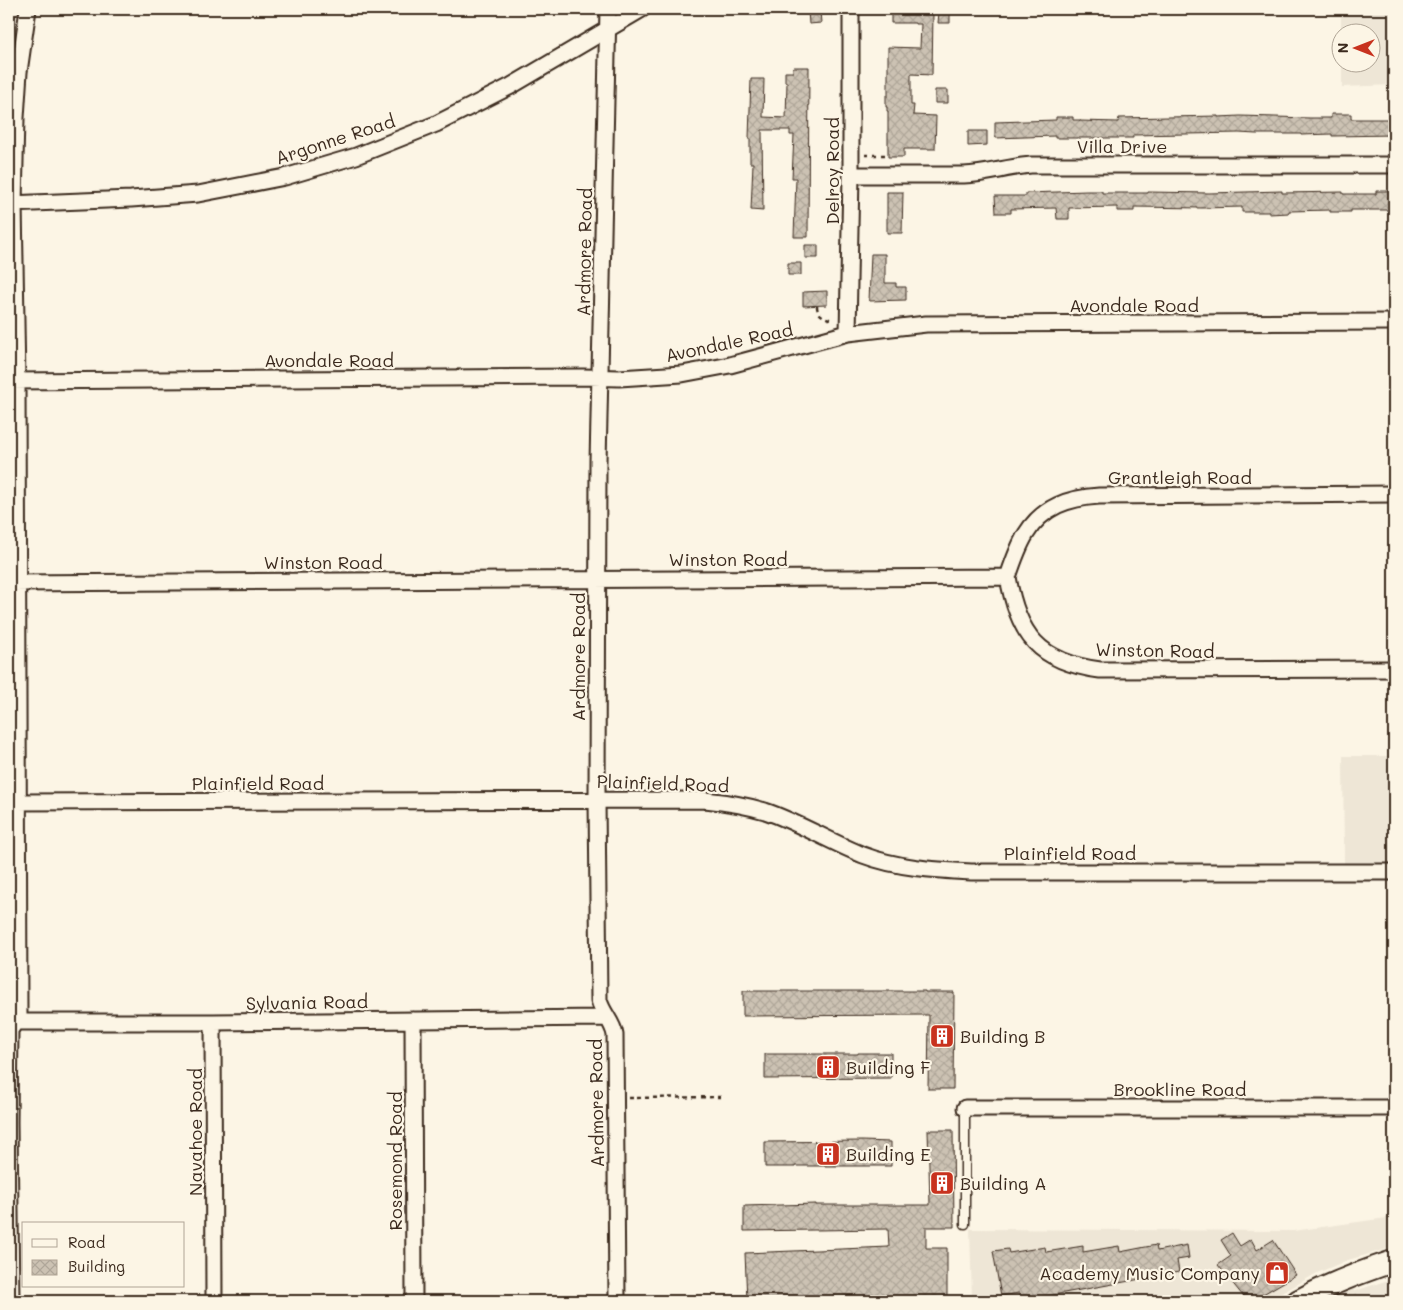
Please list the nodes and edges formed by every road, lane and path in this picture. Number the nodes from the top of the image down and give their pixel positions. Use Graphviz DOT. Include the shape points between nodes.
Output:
graph roads {
  1 [pos="28,9"];
  2 [pos="608,9"];
  3 [pos="642,9"];
  4 [pos="851,9"];
  5 [pos="608,28"];
  6 [pos="865,155"];
  7 [pos="888,155"];
  8 [pos="1394,165"];
  9 [pos="851,175"];
  10 [pos="12,204"];
  11 [pos="817,306"];
  12 [pos="832,320"];
  13 [pos="1394,322"];
  14 [pos="848,333"];
  15 [pos="600,377"];
  16 [pos="13,380"];
  17 [pos="1394,494"];
  18 [pos="1008,577"];
  19 [pos="597,578"];
  20 [pos="13,583"];
  21 [pos="1394,669"];
  22 [pos="598,800"];
  23 [pos="14,802"];
  24 [pos="1394,872"];
  25 [pos="607,1018"];
  26 [pos="413,1020"];
  27 [pos="12,1022"];
  28 [pos="214,1022"];
  29 [pos="629,1098"];
  30 [pos="725,1098"];
  31 [pos="965,1108"];
  32 [pos="1394,1108"];
  33 [pos="9,1122"];
  34 [pos="965,1224"];
  35 [pos="1394,1261"];
  36 [pos="11,1301"];
  37 [pos="214,1301"];
  38 [pos="414,1301"];
  39 [pos="617,1301"];
  40 [pos="1298,1301"];
  1 -- 10 [label="street" via="17,100"];
  2 -- 5 [label="street, Ardmore Road"];
  3 -- 5 [label="street, Argonne Road"];
  4 -- 9 [label="street, Delroy Road"];
  5 -- 10 [label="street, Argonne Road" via="511,86 436,124 356,156 284,177 198,194"];
  5 -- 15 [label="street, Ardmore Road"];
  6 -- 7 [label="path"];
  8 -- 9 [label="street, Villa Drive" via="1031,165 964,175"];
  9 -- 14 [label="street, Delroy Road"];
  10 -- 16 [label="street"];
  11 -- 12 [label="path" via="820,314"];
  13 -- 14 [label="street, Avondale Road" via="926,324"];
  14 -- 15 [label="street, Avondale Road" via="705,370 642,377"];
  15 -- 16 [label="street, Avondale Road"];
  15 -- 19 [label="street, Ardmore Road"];
  16 -- 20 [label="street"];
  17 -- 18 [label="street, Grantleigh Road" via="1082,497 1049,510 1033,524"];
  18 -- 19 [label="street, Winston Road"];
  18 -- 21 [label="street, Winston Road" via="1017,614 1030,638 1052,657 1075,666 1100,670"];
  19 -- 20 [label="street, Winston Road"];
  19 -- 22 [label="street, Ardmore Road"];
  20 -- 23 [label="street"];
  22 -- 23 [label="street, Plainfield Road"];
  22 -- 24 [label="street, Plainfield Road" via="734,803 766,812 864,855 915,868 972,872"];
  22 -- 25 [label="street, Ardmore Road" via="599,1000"];
  23 -- 27 [label="street" via="19,1017"];
  25 -- 26 [label="street, Sylvania Road"];
  25 -- 39 [label="street, Ardmore Road" via="615,1035"];
  26 -- 28 [label="street, Sylvania Road"];
  26 -- 38 [label="street, Rosemond Road"];
  27 -- 28 [label="street, Sylvania Road"];
  27 -- 33 [label="street"];
  28 -- 37 [label="street, Navahoe Road"];
  29 -- 30 [label="path"];
  31 -- 32 [label="street, Brookline Road"];
  31 -- 34 [label="lane"];
  33 -- 36 [label="street"];
  35 -- 40 [label="main road"];
}
